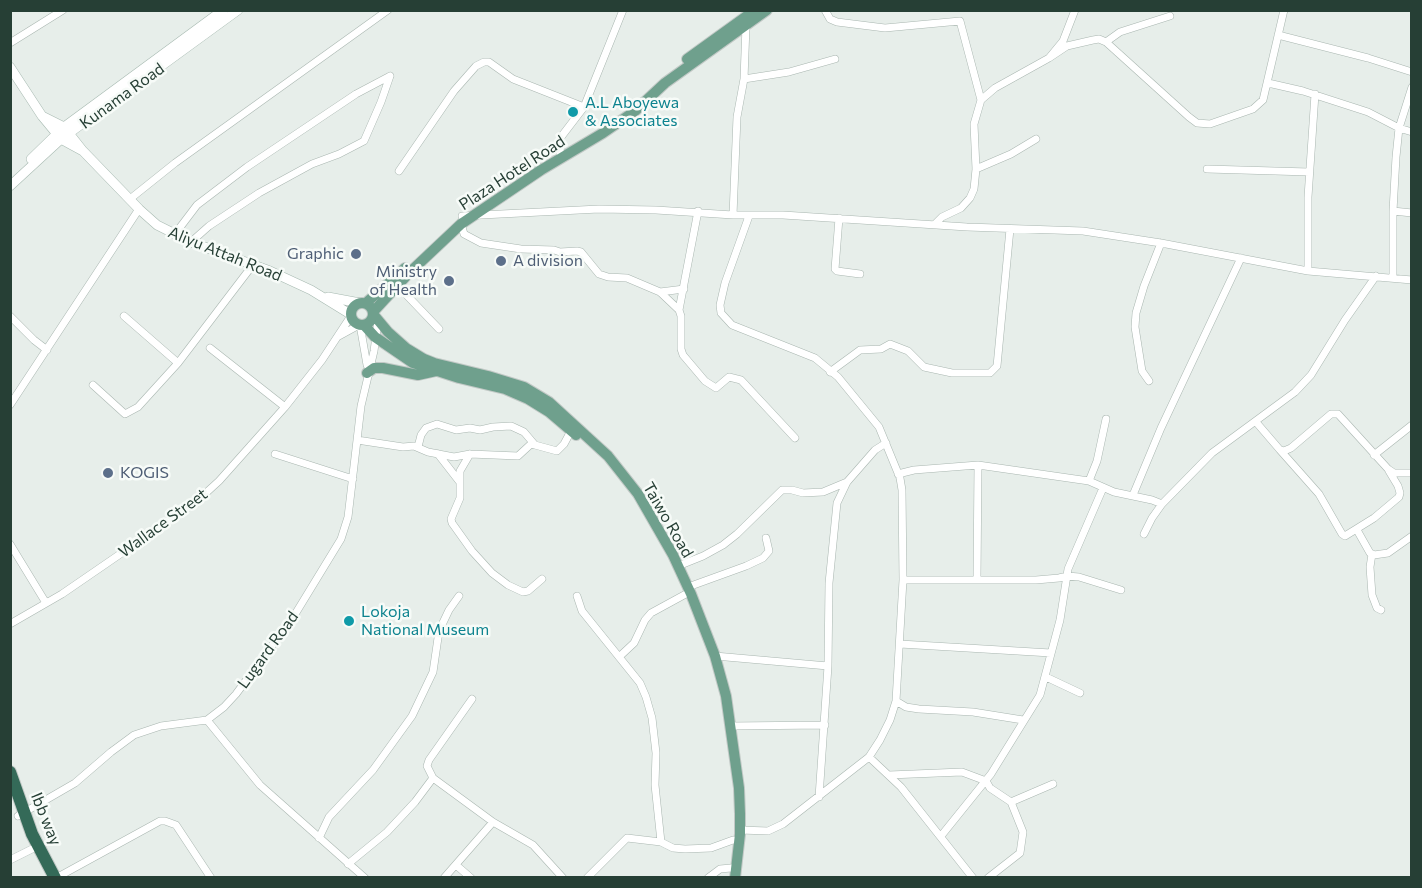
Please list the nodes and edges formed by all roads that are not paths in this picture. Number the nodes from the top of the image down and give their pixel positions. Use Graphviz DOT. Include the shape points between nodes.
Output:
graph roads {
  1 [pos="63,10"];
  2 [pos="223,10"];
  3 [pos="238,10"];
  4 [pos="388,10"];
  5 [pos="623,10"];
  6 [pos="755,10"];
  7 [pos="768,10"];
  8 [pos="825,10"];
  9 [pos="1075,10"];
  10 [pos="1284,10"];
  11 [pos="1170,16"];
  12 [pos="746,26"];
  13 [pos="1278,35"];
  14 [pos="1106,42"];
  15 [pos="10,43"];
  16 [pos="1065,44"];
  17 [pos="835,59"];
  18 [pos="10,67"];
  19 [pos="1412,72"];
  20 [pos="744,79"];
  21 [pos="1268,82"];
  22 [pos="1412,87"];
  23 [pos="1315,94"];
  24 [pos="981,100"];
  25 [pos="584,107"];
  26 [pos="42,116"];
  27 [pos="1399,128"];
  28 [pos="68,130"];
  29 [pos="1412,132"];
  30 [pos="59,136"];
  31 [pos="1036,139"];
  32 [pos="83,151"];
  33 [pos="560,153"];
  34 [pos="1207,169"];
  35 [pos="976,170"];
  36 [pos="399,171"];
  37 [pos="1309,172"];
  38 [pos="10,178"];
  39 [pos="10,186"];
  40 [pos="130,199"];
  41 [pos="139,209"];
  42 [pos="698,211"];
  43 [pos="1393,211"];
  44 [pos="1412,213"];
  45 [pos="733,215"];
  46 [pos="475,216"];
  47 [pos="748,216"];
  48 [pos="839,218"];
  49 [pos="461,220"];
  50 [pos="935,224"];
  51 [pos="1010,229"];
  52 [pos="175,234"];
  53 [pos="191,242"];
  54 [pos="1161,243"];
  55 [pos="1241,258"];
  56 [pos="252,266"];
  57 [pos="1308,271"];
  58 [pos="860,274"];
  59 [pos="1376,276"];
  60 [pos="1393,277"];
  61 [pos="1412,280"];
  62 [pos="397,285"];
  63 [pos="684,289"];
  64 [pos="660,292"];
  65 [pos="322,296"];
  66 [pos="678,310"];
  67 [pos="370,311"];
  68 [pos="10,316"];
  69 [pos="124,316"];
  70 [pos="357,321"];
  71 [pos="439,328"];
  72 [pos="375,337"];
  73 [pos="210,348"];
  74 [pos="47,350"];
  75 [pos="178,363"];
  76 [pos="436,371"];
  77 [pos="368,372"];
  78 [pos="830,372"];
  79 [pos="1149,381"];
  80 [pos="93,385"];
  81 [pos="10,405"];
  82 [pos="285,407"];
  83 [pos="1106,419"];
  84 [pos="1256,422"];
  85 [pos="1412,425"];
  86 [pos="571,431"];
  87 [pos="795,438"];
  88 [pos="357,440"];
  89 [pos="886,443"];
  90 [pos="534,445"];
  91 [pos="418,447"];
  92 [pos="1280,450"];
  93 [pos="275,454"];
  94 [pos="438,454"];
  95 [pos="470,454"];
  96 [pos="1374,455"];
  97 [pos="978,465"];
  98 [pos="1388,469"];
  99 [pos="1412,473"];
  100 [pos="898,474"];
  101 [pos="353,479"];
  102 [pos="459,481"];
  103 [pos="1089,481"];
  104 [pos="847,482"];
  105 [pos="1102,488"];
  106 [pos="1133,495"];
  107 [pos="1162,504"];
  108 [pos="1356,530"];
  109 [pos="1144,534"];
  110 [pos="1412,536"];
  111 [pos="766,538"];
  112 [pos="10,544"];
  113 [pos="1372,554"];
  114 [pos="678,566"];
  115 [pos="1067,576"];
  116 [pos="542,579"];
  117 [pos="977,579"];
  118 [pos="903,580"];
  119 [pos="1121,590"];
  120 [pos="686,591"];
  121 [pos="459,596"];
  122 [pos="577,596"];
  123 [pos="46,603"];
  124 [pos="1382,610"];
  125 [pos="10,624"];
  126 [pos="900,644"];
  127 [pos="1051,653"];
  128 [pos="715,656"];
  129 [pos="619,657"];
  130 [pos="828,666"];
  131 [pos="1046,677"];
  132 [pos="1080,693"];
  133 [pos="472,699"];
  134 [pos="896,701"];
  135 [pos="207,720"];
  136 [pos="1023,720"];
  137 [pos="825,725"];
  138 [pos="730,726"];
  139 [pos="869,756"];
  140 [pos="10,772"];
  141 [pos="889,776"];
  142 [pos="433,778"];
  143 [pos="986,780"];
  144 [pos="1053,784"];
  145 [pos="10,791"];
  146 [pos="819,797"];
  147 [pos="1011,802"];
  148 [pos="21,814"];
  149 [pos="493,822"];
  150 [pos="740,830"];
  151 [pos="941,836"];
  152 [pos="319,838"];
  153 [pos="734,840"];
  154 [pos="662,842"];
  155 [pos="32,849"];
  156 [pos="10,860"];
  157 [pos="348,864"];
  158 [pos="456,864"];
  159 [pos="732,874"];
  160 [pos="47,878"];
  161 [pos="56,878"];
  162 [pos="211,878"];
  163 [pos="364,878"];
  164 [pos="444,878"];
  165 [pos="471,878"];
  166 [pos="563,878"];
  167 [pos="587,878"];
  168 [pos="708,878"];
  169 [pos="973,878"];
  170 [pos="988,878"];
  1 -- 15 [label="street"];
  2 -- 28 [label="main road, Kunama Road"];
  3 -- 28 [label="main road, Kunama Road"];
  4 -- 40 [label="street"];
  5 -- 25 [label="street"];
  6 -- 33 [label="main road, Plaza Hotel Road" via="676,67 632,105"];
  7 -- 12 [label="main road, Plaza Hotel Road"];
  8 -- 24 [label="street" via="837,22 885,28 960,21"];
  9 -- 16 [label="street"];
  10 -- 13 [label="street"];
  11 -- 14 [label="street" via="1120,32"];
  12 -- 20 [label="street"];
  12 -- 46 [label="main road, Plaza Hotel Road" via="603,133"];
  13 -- 19 [label="street"];
  13 -- 21 [label="street"];
  14 -- 16 [label="street" via="1093,39"];
  14 -- 21 [label="street" via="1197,123 1210,124 1253,109 1263,100"];
  16 -- 24 [label="street"];
  17 -- 20 [label="street"];
  18 -- 26 [label="main road, Aliyu Attah Road"];
  20 -- 45 [label="street" via="737,117"];
  21 -- 23 [label="street"];
  22 -- 27 [label="street"];
  23 -- 27 [label="street" via="1368,112"];
  23 -- 37 [label="street"];
  24 -- 35 [label="street" via="974,124"];
  25 -- 33 [label="street" via="561,137"];
  25 -- 36 [label="street" via="513,79 484,62 453,91"];
  26 -- 28 [label="main road, Aliyu Attah Road"];
  26 -- 30 [label="main road, Aliyu Attah Road"];
  27 -- 29 [label="street"];
  27 -- 43 [label="street"];
  28 -- 30 [label="main road, Kunama Road"];
  28 -- 32 [label="main road, Aliyu Attah Road"];
  30 -- 32 [label="main road, Aliyu Attah Road"];
  30 -- 38 [label="main road, Kunama Road"];
  30 -- 39 [label="main road, Kunama Road"];
  31 -- 35 [label="street"];
  32 -- 40 [label="main road, Aliyu Attah Road"];
  33 -- 49 [label="main road, Plaza Hotel Road"];
  34 -- 37 [label="street"];
  35 -- 50 [label="street" via="970,198"];
  37 -- 57 [label="street"];
  40 -- 41 [label="main road, Aliyu Attah Road"];
  41 -- 52 [label="main road, Aliyu Attah Road"];
  41 -- 74 [label="street"];
  42 -- 45 [label="street"];
  42 -- 46 [label="street" via="599,209"];
  42 -- 63 [label="street"];
  43 -- 44 [label="street"];
  43 -- 60 [label="street"];
  45 -- 47 [label="street"];
  46 -- 49 [label="main road, Plaza Hotel Road"];
  47 -- 48 [label="street"];
  47 -- 78 [label="street" via="725,283 721,313 732,325 815,358"];
  48 -- 50 [label="street"];
  48 -- 58 [label="street" via="835,269"];
  49 -- 62 [label="main road, Plaza Hotel Road"];
  49 -- 64 [label="street" via="464,234 482,243 581,252 599,274 627,278"];
  49 -- 67 [label="main road, Plaza Hotel Road"];
  50 -- 51 [label="street"];
  51 -- 54 [label="street" via="1083,231"];
  51 -- 78 [label="street" via="997,366 990,373 952,373 924,367 908,351 891,344 881,349 860,350"];
  52 -- 53 [label="main road, Aliyu Attah Road"];
  52 -- 53 [label="street" via="197,205 247,167 356,94 390,76 364,141 259,192"];
  53 -- 56 [label="main road, Aliyu Attah Road"];
  54 -- 55 [label="street"];
  54 -- 79 [label="street" via="1144,286 1135,327 1142,371"];
  55 -- 57 [label="street"];
  55 -- 106 [label="street"];
  56 -- 65 [label="main road, Aliyu Attah Road"];
  56 -- 75 [label="street"];
  57 -- 59 [label="street"];
  59 -- 60 [label="street"];
  59 -- 84 [label="street" via="1311,375"];
  60 -- 61 [label="street"];
  62 -- 67 [label="main road, Plaza Hotel Road"];
  62 -- 71 [label="street"];
  63 -- 64 [label="street"];
  63 -- 66 [label="street"];
  64 -- 66 [label="street"];
  65 -- 67 [label="main road"];
  65 -- 70 [label="main road"];
  66 -- 87 [label="street" via="683,355 705,381 716,388 729,377 741,380"];
  67 -- 70 [label="main road" via="370,322"];
  67 -- 70 [label="main road" via="355,305"];
  67 -- 72 [label="street, Lugard Road"];
  67 -- 114 [label="main road, Taiwo Road" via="406,348 424,359 524,387 549,402 622,473 648,509"];
  68 -- 74 [label="street"];
  69 -- 75 [label="street"];
  70 -- 72 [label="main road, Taiwo Road"];
  70 -- 77 [label="street" via="366,348"];
  70 -- 82 [label="street, Wallace Street" via="337,338"];
  72 -- 76 [label="main road, Taiwo Road" via="413,363"];
  72 -- 77 [label="street, Lugard Road"];
  73 -- 82 [label="street"];
  74 -- 81 [label="street"];
  75 -- 80 [label="street" via="128,414"];
  76 -- 77 [label="main road" via="418,375 374,368"];
  76 -- 86 [label="main road, Taiwo Road" via="528,399"];
  77 -- 88 [label="street, Lugard Road"];
  78 -- 89 [label="street" via="873,419"];
  82 -- 123 [label="street, Wallace Street" via="196,502"];
  83 -- 103 [label="street"];
  84 -- 92 [label="street"];
  84 -- 107 [label="street" via="1212,453"];
  85 -- 96 [label="street"];
  86 -- 90 [label="street" via="557,451"];
  86 -- 120 [label="main road, Taiwo Road" via="625,486"];
  88 -- 91 [label="street"];
  88 -- 101 [label="street, Lugard Road"];
  89 -- 100 [label="street"];
  89 -- 104 [label="street"];
  90 -- 91 [label="street" via="524,432 511,426 456,430 437,424 421,435"];
  90 -- 95 [label="street" via="518,456"];
  91 -- 94 [label="street"];
  92 -- 96 [label="street" via="1287,451 1334,413"];
  92 -- 108 [label="street" via="1319,494 1342,534"];
  93 -- 101 [label="street"];
  94 -- 95 [label="street"];
  94 -- 102 [label="street"];
  95 -- 102 [label="street"];
  96 -- 98 [label="street"];
  97 -- 100 [label="street"];
  97 -- 103 [label="street"];
  97 -- 117 [label="street"];
  98 -- 99 [label="street"];
  98 -- 108 [label="street" via="1398,486 1399,497"];
  100 -- 118 [label="street" via="903,505"];
  101 -- 135 [label="street, Lugard Road" via="345,528 327,565 236,694"];
  102 -- 116 [label="street" via="460,498 452,519 472,551 492,573 523,592"];
  103 -- 105 [label="street"];
  104 -- 114 [label="street" via="823,492 782,490 723,545"];
  104 -- 130 [label="street" via="839,494 836,513 829,583"];
  105 -- 106 [label="street"];
  105 -- 115 [label="street"];
  106 -- 107 [label="street"];
  107 -- 109 [label="street"];
  108 -- 113 [label="street"];
  110 -- 113 [label="street" via="1388,553"];
  111 -- 120 [label="street" via="769,551 763,558"];
  112 -- 123 [label="street"];
  113 -- 124 [label="street" via="1372,595 1377,608"];
  114 -- 120 [label="main road, Taiwo Road"];
  115 -- 117 [label="street"];
  115 -- 119 [label="street"];
  115 -- 127 [label="street"];
  117 -- 118 [label="street"];
  118 -- 126 [label="street"];
  120 -- 128 [label="main road, Taiwo Road"];
  120 -- 129 [label="street" via="651,613 634,642"];
  120 -- 153 [label="main road, Taiwo Road" via="721,694"];
  121 -- 152 [label="street" via="439,631 433,672 412,716 373,770 329,817"];
  122 -- 129 [label="street" via="582,610"];
  123 -- 125 [label="street, Wallace Street"];
  126 -- 127 [label="street"];
  126 -- 134 [label="street"];
  127 -- 131 [label="street"];
  128 -- 130 [label="street"];
  128 -- 138 [label="main road, Taiwo Road"];
  129 -- 154 [label="street" via="640,683 652,718"];
  130 -- 137 [label="street"];
  131 -- 132 [label="street"];
  131 -- 136 [label="street" via="1040,695"];
  133 -- 142 [label="street" via="429,760 427,766"];
  134 -- 136 [label="street" via="919,710 973,712"];
  134 -- 139 [label="street"];
  135 -- 148 [label="street" via="161,726 134,735 75,783"];
  135 -- 152 [label="street" via="260,785"];
  136 -- 143 [label="street"];
  137 -- 138 [label="street"];
  137 -- 146 [label="street"];
  138 -- 150 [label="main road, Taiwo Road" via="739,788"];
  139 -- 141 [label="street"];
  139 -- 146 [label="street"];
  140 -- 148 [label="highway, Ibb way"];
  141 -- 143 [label="street" via="962,772"];
  141 -- 151 [label="street"];
  142 -- 149 [label="street"];
  142 -- 157 [label="street" via="387,832"];
  143 -- 147 [label="street" via="990,788"];
  143 -- 151 [label="street"];
  144 -- 147 [label="street"];
  145 -- 148 [label="highway"];
  146 -- 150 [label="street" via="774,830"];
  147 -- 170 [label="street" via="1023,832 1020,853"];
  148 -- 155 [label="highway"];
  148 -- 161 [label="highway, Ibb way"];
  149 -- 158 [label="street"];
  149 -- 166 [label="street" via="533,845"];
  150 -- 159 [label="main road, Taiwo Road"];
  151 -- 169 [label="street"];
  152 -- 157 [label="street"];
  153 -- 154 [label="street" via="711,848 685,849"];
  153 -- 159 [label="main road, Taiwo Road"];
  154 -- 167 [label="street" via="627,838"];
  155 -- 156 [label="street"];
  155 -- 160 [label="highway"];
  157 -- 163 [label="street"];
  158 -- 164 [label="street"];
  158 -- 165 [label="street"];
  159 -- 168 [label="street" via="720,869"];
  161 -- 162 [label="street" via="165,820 177,825"];
}
